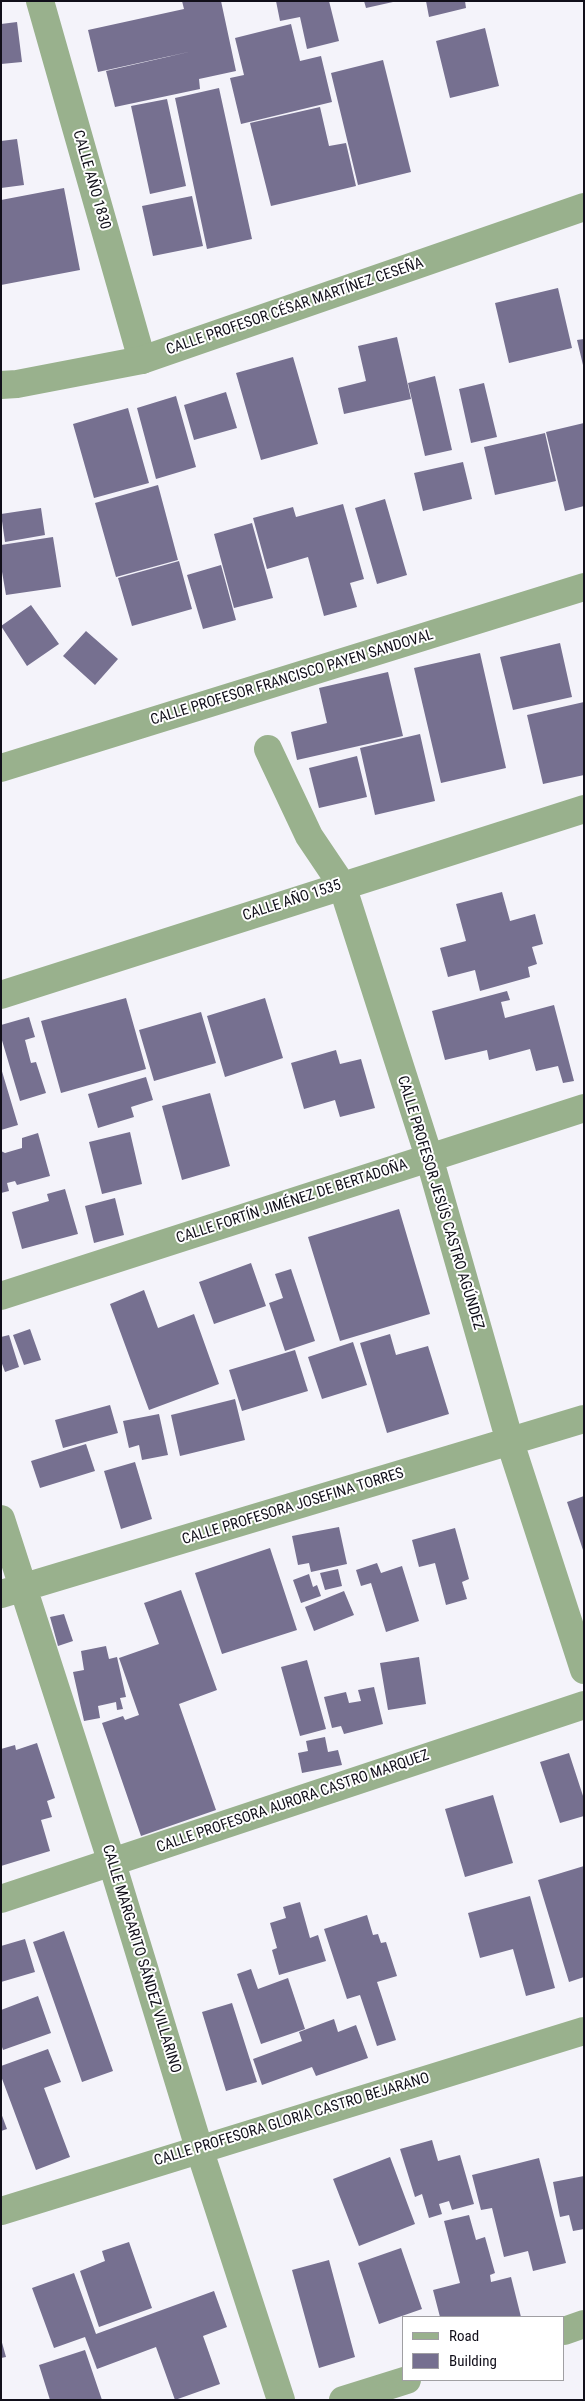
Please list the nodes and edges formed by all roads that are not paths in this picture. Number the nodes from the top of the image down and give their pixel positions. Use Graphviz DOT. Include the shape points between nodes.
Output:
graph roads {
  1 [pos="40,1"];
  2 [pos="584,207"];
  3 [pos="142,360"];
  4 [pos="1,385"];
  5 [pos="584,588"];
  6 [pos="268,749"];
  7 [pos="1,768"];
  8 [pos="584,809"];
  9 [pos="342,885"];
  10 [pos="1,995"];
  11 [pos="584,1108"];
  12 [pos="429,1158"];
  13 [pos="1,1296"];
  14 [pos="584,1419"];
  15 [pos="510,1442"];
  16 [pos="1,1518"];
  17 [pos="12,1590"];
  18 [pos="584,1670"];
  19 [pos="584,1705"];
  20 [pos="112,1863"];
  21 [pos="1,1898"];
  22 [pos="584,2031"];
  23 [pos="200,2148"];
  24 [pos="1,2210"];
  25 [pos="584,2324"];
  26 [pos="565,2331"];
  27 [pos="404,2381"];
  28 [pos="281,2400"];
  29 [pos="343,2400"];
  1 -- 3 [label="street, CALLE AÑO 1830"];
  2 -- 3 [label="street, CALLE PROFESOR CÉSAR MARTÍNEZ CESEÑA"];
  3 -- 4 [label="street, CALLE PROFESOR CÉSAR MARTÍNEZ CESEÑA"];
  5 -- 7 [label="street, CALLE PROFESOR FRANCISCO PAYEN SANDOVAL"];
  6 -- 9 [label="street, CALLE PROFESOR JESÚS CASTRO AGÚNDEZ" via="309,836"];
  8 -- 9 [label="street, CALLE AÑO 1535"];
  9 -- 10 [label="street, CALLE AÑO 1535"];
  9 -- 12 [label="street, CALLE PROFESOR JESÚS CASTRO AGÚNDEZ"];
  11 -- 12 [label="street, CALLE FORTÍN JIMÉNEZ DE BERTADOÑA"];
  12 -- 13 [label="street, CALLE FORTÍN JIMÉNEZ DE BERTADOÑA"];
  12 -- 15 [label="street, CALLE PROFESOR JESÚS CASTRO AGÚNDEZ"];
  14 -- 15 [label="street, CALLE PROFESORA JOSEFINA TORRES"];
  15 -- 17 [label="street, CALLE PROFESORA JOSEFINA TORRES"];
  15 -- 18 [label="street, CALLE PROFESOR JESÚS CASTRO AGÚNDEZ"];
  16 -- 17 [label="street, CALLE MARGARITO SÁNDEZ VILLARINO"];
  17 -- 20 [label="street, CALLE MARGARITO SÁNDEZ VILLARINO"];
  19 -- 20 [label="street, CALLE PROFESORA AURORA CASTRO MARQUEZ"];
  20 -- 21 [label="street, CALLE PROFESORA AURORA CASTRO MARQUEZ"];
  20 -- 23 [label="street, CALLE MARGARITO SÁNDEZ VILLARINO"];
  22 -- 23 [label="street, CALLE PROFESORA GLORIA CASTRO BEJARANO"];
  23 -- 24 [label="street, CALLE PROFESORA GLORIA CASTRO BEJARANO"];
  23 -- 28 [label="street, CALLE MARGARITO SÁNDEZ VILLARINO"];
  25 -- 26 [label="street"];
  27 -- 29 [label="street"];
}
